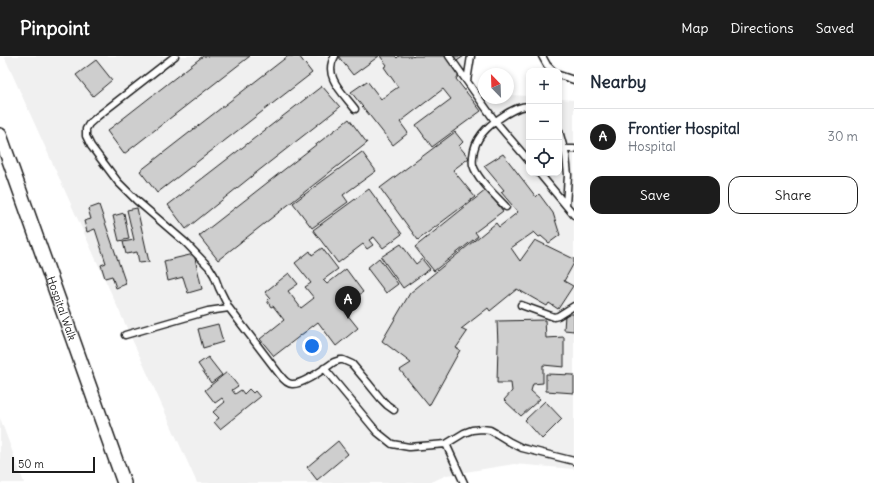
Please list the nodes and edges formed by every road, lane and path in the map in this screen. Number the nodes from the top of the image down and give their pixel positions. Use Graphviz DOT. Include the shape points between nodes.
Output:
graph roads {
  1 [pos="175,56"];
  2 [pos="335,56"];
  3 [pos="449,56"];
  4 [pos="471,56"];
  5 [pos="542,56"];
  6 [pos="550,68"];
  7 [pos="562,76"];
  8 [pos="574,80"];
  9 [pos="467,81"];
  10 [pos="526,106"];
  11 [pos="355,109"];
  12 [pos="495,120"];
  13 [pos="0,134"];
  14 [pos="562,140"];
  15 [pos="564,149"];
  16 [pos="574,149"];
  17 [pos="526,157"];
  18 [pos="542,176"];
  19 [pos="566,205"];
  20 [pos="506,207"];
  21 [pos="574,215"];
  22 [pos="521,304"];
  23 [pos="574,306"];
  24 [pos="229,308"];
  25 [pos="125,335"];
  26 [pos="324,368"];
  27 [pos="394,410"];
  28 [pos="446,444"];
  29 [pos="574,461"];
  30 [pos="124,483"];
  31 [pos="464,483"];
  1 -- 24 [label="lane" via="93,120 86,129 86,136 118,182 209,267"];
  2 -- 11 [label="lane" via="331,64 331,74"];
  3 -- 9 [label="lane"];
  4 -- 9 [label="lane"];
  5 -- 6 [label="lane"];
  7 -- 8 [label="lane"];
  9 -- 12 [label="lane"];
  10 -- 12 [label="lane"];
  12 -- 17 [label="lane"];
  12 -- 20 [label="lane" via="475,144 473,165 478,176"];
  13 -- 30 [label="street, Hospital Walk"];
  14 -- 15 [label="lane"];
  15 -- 16 [label="lane"];
  15 -- 19 [label="lane" via="568,175"];
  18 -- 19 [label="lane"];
  19 -- 21 [label="lane"];
  22 -- 23 [label="lane" via="554,316"];
  24 -- 25 [label="lane" via="208,311"];
  24 -- 26 [label="lane" via="280,375 291,385 299,384"];
  26 -- 27 [label="lane" via="340,360 352,364 381,399"];
  26 -- 28 [label="lane" via="377,432 392,444 409,447"];
  28 -- 29 [label="lane" via="472,430 490,430 522,448"];
  28 -- 31 [label="lane"];
}
